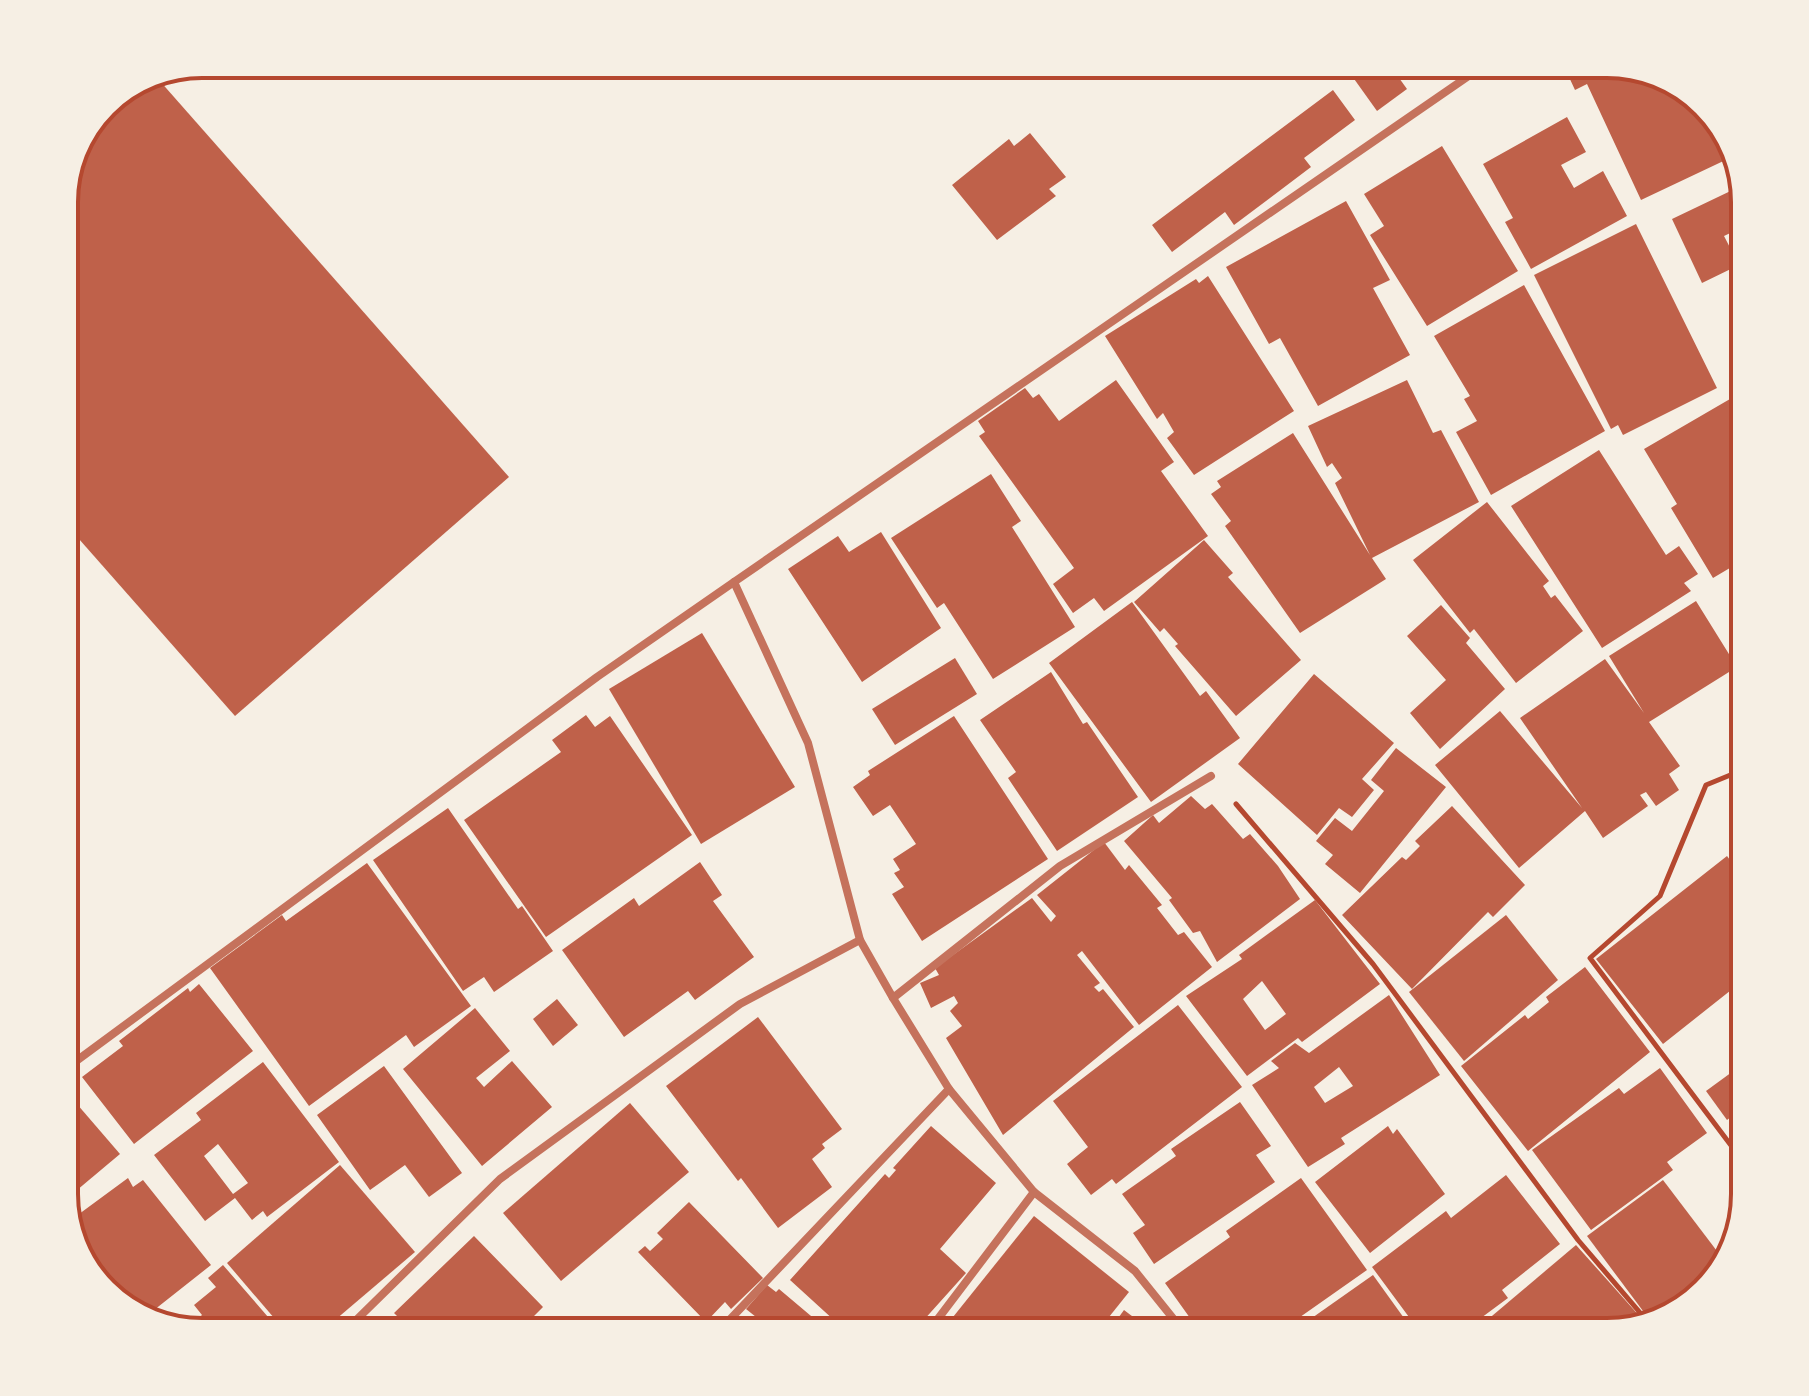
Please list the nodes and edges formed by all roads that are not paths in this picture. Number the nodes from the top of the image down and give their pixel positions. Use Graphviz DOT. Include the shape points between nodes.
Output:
graph roads {
  1 [pos="1462,78"];
  2 [pos="734,582"];
  3 [pos="1211,776"];
  4 [pos="860,940"];
  5 [pos="893,998"];
  6 [pos="78,1060"];
  7 [pos="949,1089"];
  8 [pos="1034,1192"];
  9 [pos="358,1318"];
  10 [pos="731,1318"];
  11 [pos="939,1318"];
  12 [pos="1173,1318"];
  1 -- 2 [label="street"];
  2 -- 4 [label="street" via="808,743"];
  2 -- 6 [label="street"];
  3 -- 5 [label="street" via="1060,866"];
  4 -- 5 [label="street"];
  4 -- 9 [label="street" via="740,1004 500,1179"];
  5 -- 7 [label="street"];
  7 -- 8 [label="street"];
  7 -- 10 [label="street"];
  8 -- 11 [label="street"];
  8 -- 12 [label="street" via="1135,1271"];
}
